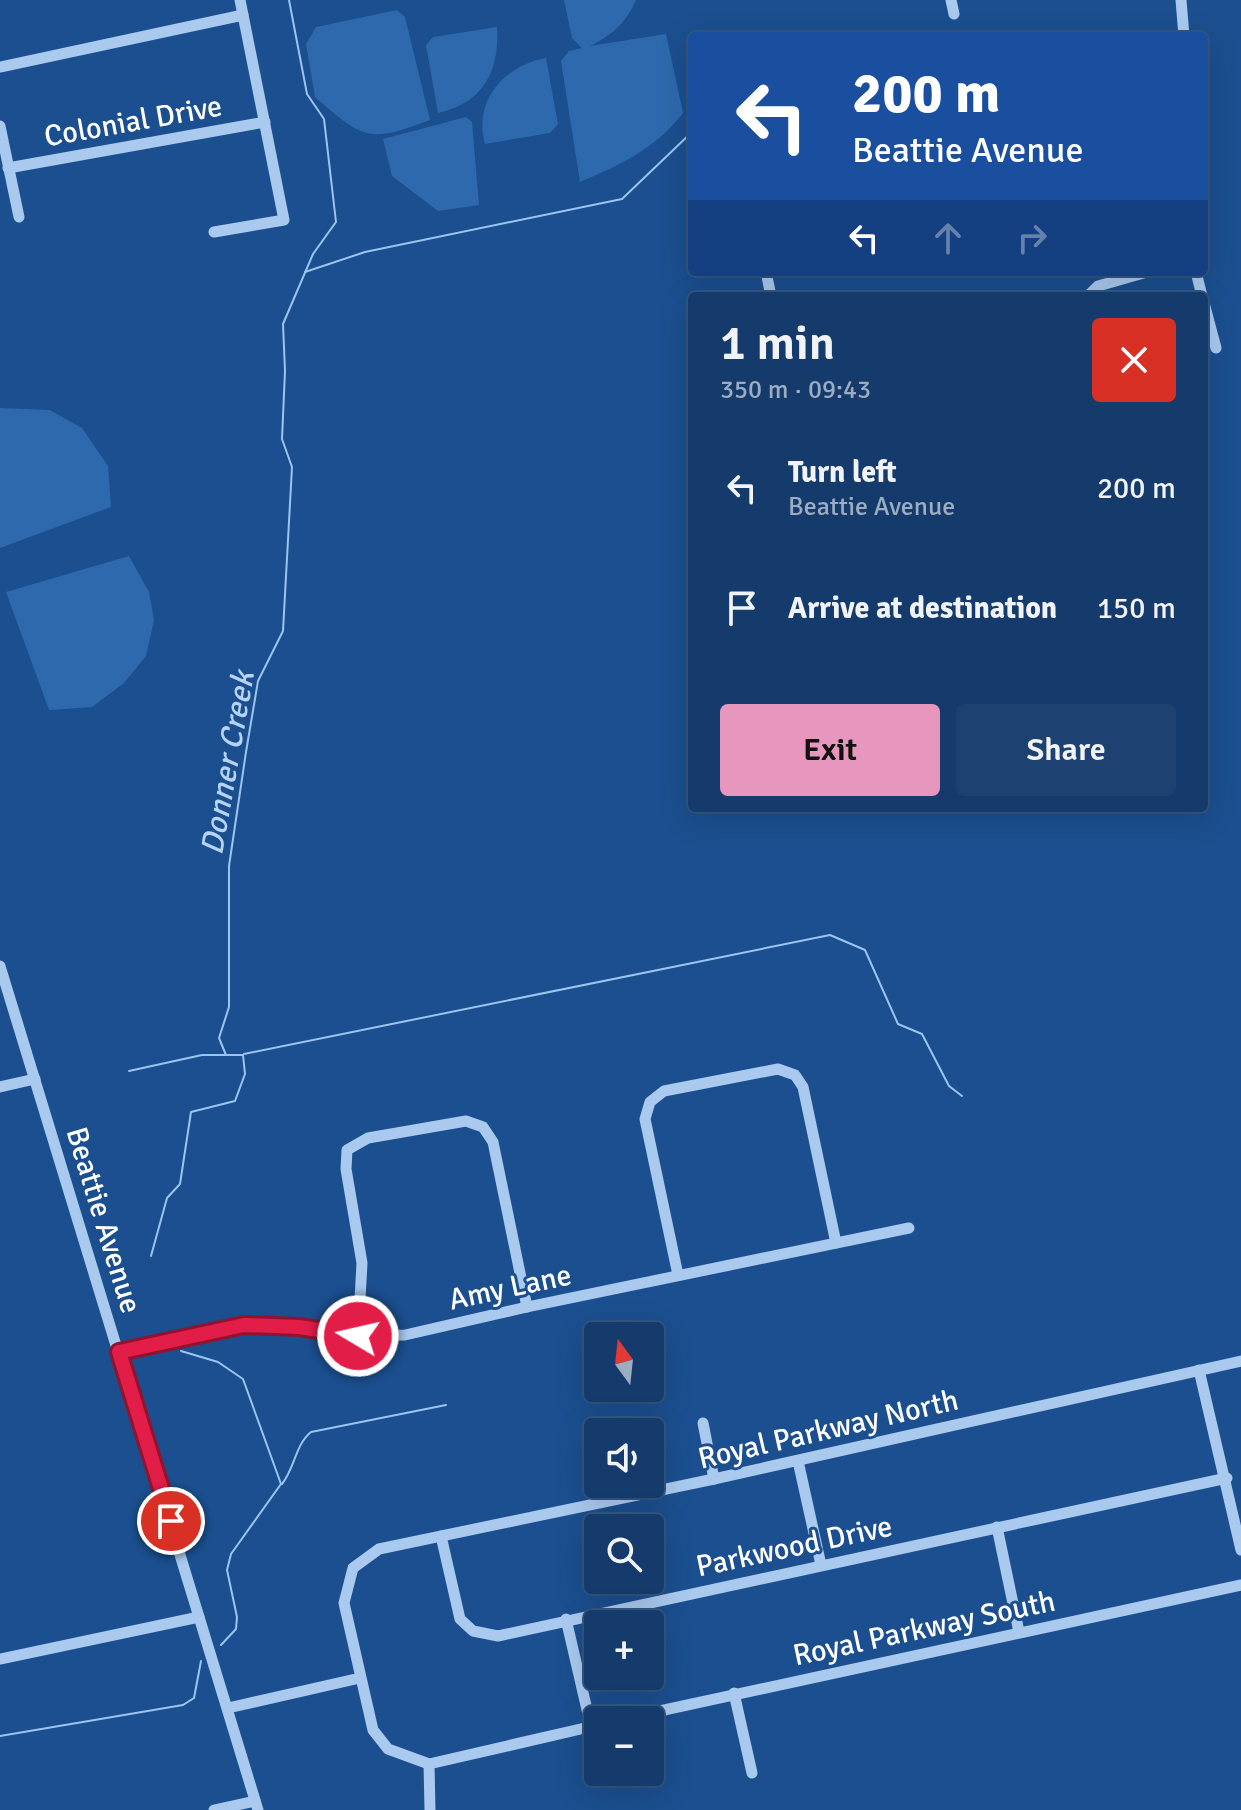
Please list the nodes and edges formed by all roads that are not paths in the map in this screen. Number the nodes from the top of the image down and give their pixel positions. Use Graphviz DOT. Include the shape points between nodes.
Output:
graph roads {
  1 [pos="240,0"];
  2 [pos="951,0"];
  3 [pos="1181,0"];
  4 [pos="954,14"];
  5 [pos="243,15"];
  6 [pos="1184,32"];
  7 [pos="0,67"];
  8 [pos="265,122"];
  9 [pos="0,126"];
  10 [pos="8,168"];
  11 [pos="19,217"];
  12 [pos="214,232"];
  13 [pos="1133,276"];
  14 [pos="1092,292"];
  15 [pos="1208,318"];
  16 [pos="1216,348"];
  17 [pos="0,966"];
  18 [pos="35,1079"];
  19 [pos="0,1087"];
  20 [pos="909,1228"];
  21 [pos="836,1243"];
  22 [pos="678,1275"];
  23 [pos="527,1307"];
  24 [pos="358,1336"];
  25 [pos="119,1352"];
  26 [pos="1241,1361"];
  27 [pos="1199,1370"];
  28 [pos="703,1423"];
  29 [pos="798,1461"];
  30 [pos="1227,1478"];
  31 [pos="714,1479"];
  32 [pos="997,1527"];
  33 [pos="441,1536"];
  34 [pos="1241,1550"];
  35 [pos="821,1565"];
  36 [pos="1241,1585"];
  37 [pos="199,1617"];
  38 [pos="566,1619"];
  39 [pos="1019,1632"];
  40 [pos="0,1659"];
  41 [pos="360,1678"];
  42 [pos="734,1693"];
  43 [pos="589,1706"];
  44 [pos="228,1708"];
  45 [pos="664,1709"];
  46 [pos="584,1728"];
  47 [pos="429,1764"];
  48 [pos="752,1773"];
  49 [pos="257,1805"];
  50 [pos="214,1810"];
  51 [pos="430,1810"];
  1 -- 5 [label="street"];
  2 -- 4 [label="street"];
  3 -- 6 [label="street"];
  5 -- 7 [label="street"];
  5 -- 8 [label="street"];
  8 -- 10 [label="street, Colonial Drive"];
  8 -- 12 [label="street" via="284,220"];
  9 -- 10 [label="street"];
  10 -- 11 [label="street"];
  13 -- 14 [label="street"];
  15 -- 16 [label="street"];
  17 -- 18 [label="street, Beattie Avenue"];
  18 -- 19 [label="street"];
  18 -- 25 [label="street, Beattie Avenue"];
  20 -- 21 [label="street, Amy Lane"];
  21 -- 22 [label="street, Amy Lane"];
  21 -- 22 [label="street" via="803,1087 795,1075 778,1069 664,1091 650,1102 645,1119"];
  22 -- 23 [label="street, Amy Lane"];
  23 -- 24 [label="street, Amy Lane" via="405,1335"];
  23 -- 24 [label="street" via="493,1142 483,1127 466,1121 368,1138 347,1150 362,1263"];
  24 -- 25 [label="street, Amy Lane" via="244,1325"];
  25 -- 37 [label="street, Beattie Avenue"];
  26 -- 27 [label="street, Royal Parkway North"];
  27 -- 29 [label="street, Royal Parkway North"];
  27 -- 30 [label="street"];
  28 -- 31 [label="street"];
  29 -- 31 [label="street, Royal Parkway North"];
  29 -- 35 [label="street"];
  30 -- 32 [label="street, Parkwood Drive"];
  30 -- 34 [label="street"];
  31 -- 33 [label="street, Royal Parkway North"];
  32 -- 35 [label="street, Parkwood Drive"];
  32 -- 39 [label="street"];
  33 -- 38 [label="street, Parkwood Drive" via="460,1619 473,1631 498,1636"];
  33 -- 41 [label="street, Royal Parkway North" via="379,1549 353,1568 344,1603"];
  35 -- 38 [label="street, Parkwood Drive"];
  36 -- 39 [label="street, Royal Parkway South"];
  37 -- 40 [label="street"];
  37 -- 44 [label="street, Beattie Avenue"];
  38 -- 43 [label="street"];
  39 -- 42 [label="street, Royal Parkway South"];
  41 -- 44 [label="street"];
  41 -- 47 [label="street" via="373,1730 388,1749"];
  42 -- 45 [label="street, Royal Parkway South"];
  42 -- 48 [label="street"];
  44 -- 49 [label="street, Beattie Avenue"];
  46 -- 47 [label="street"];
  47 -- 51 [label="street"];
  49 -- 50 [label="street"];
}
